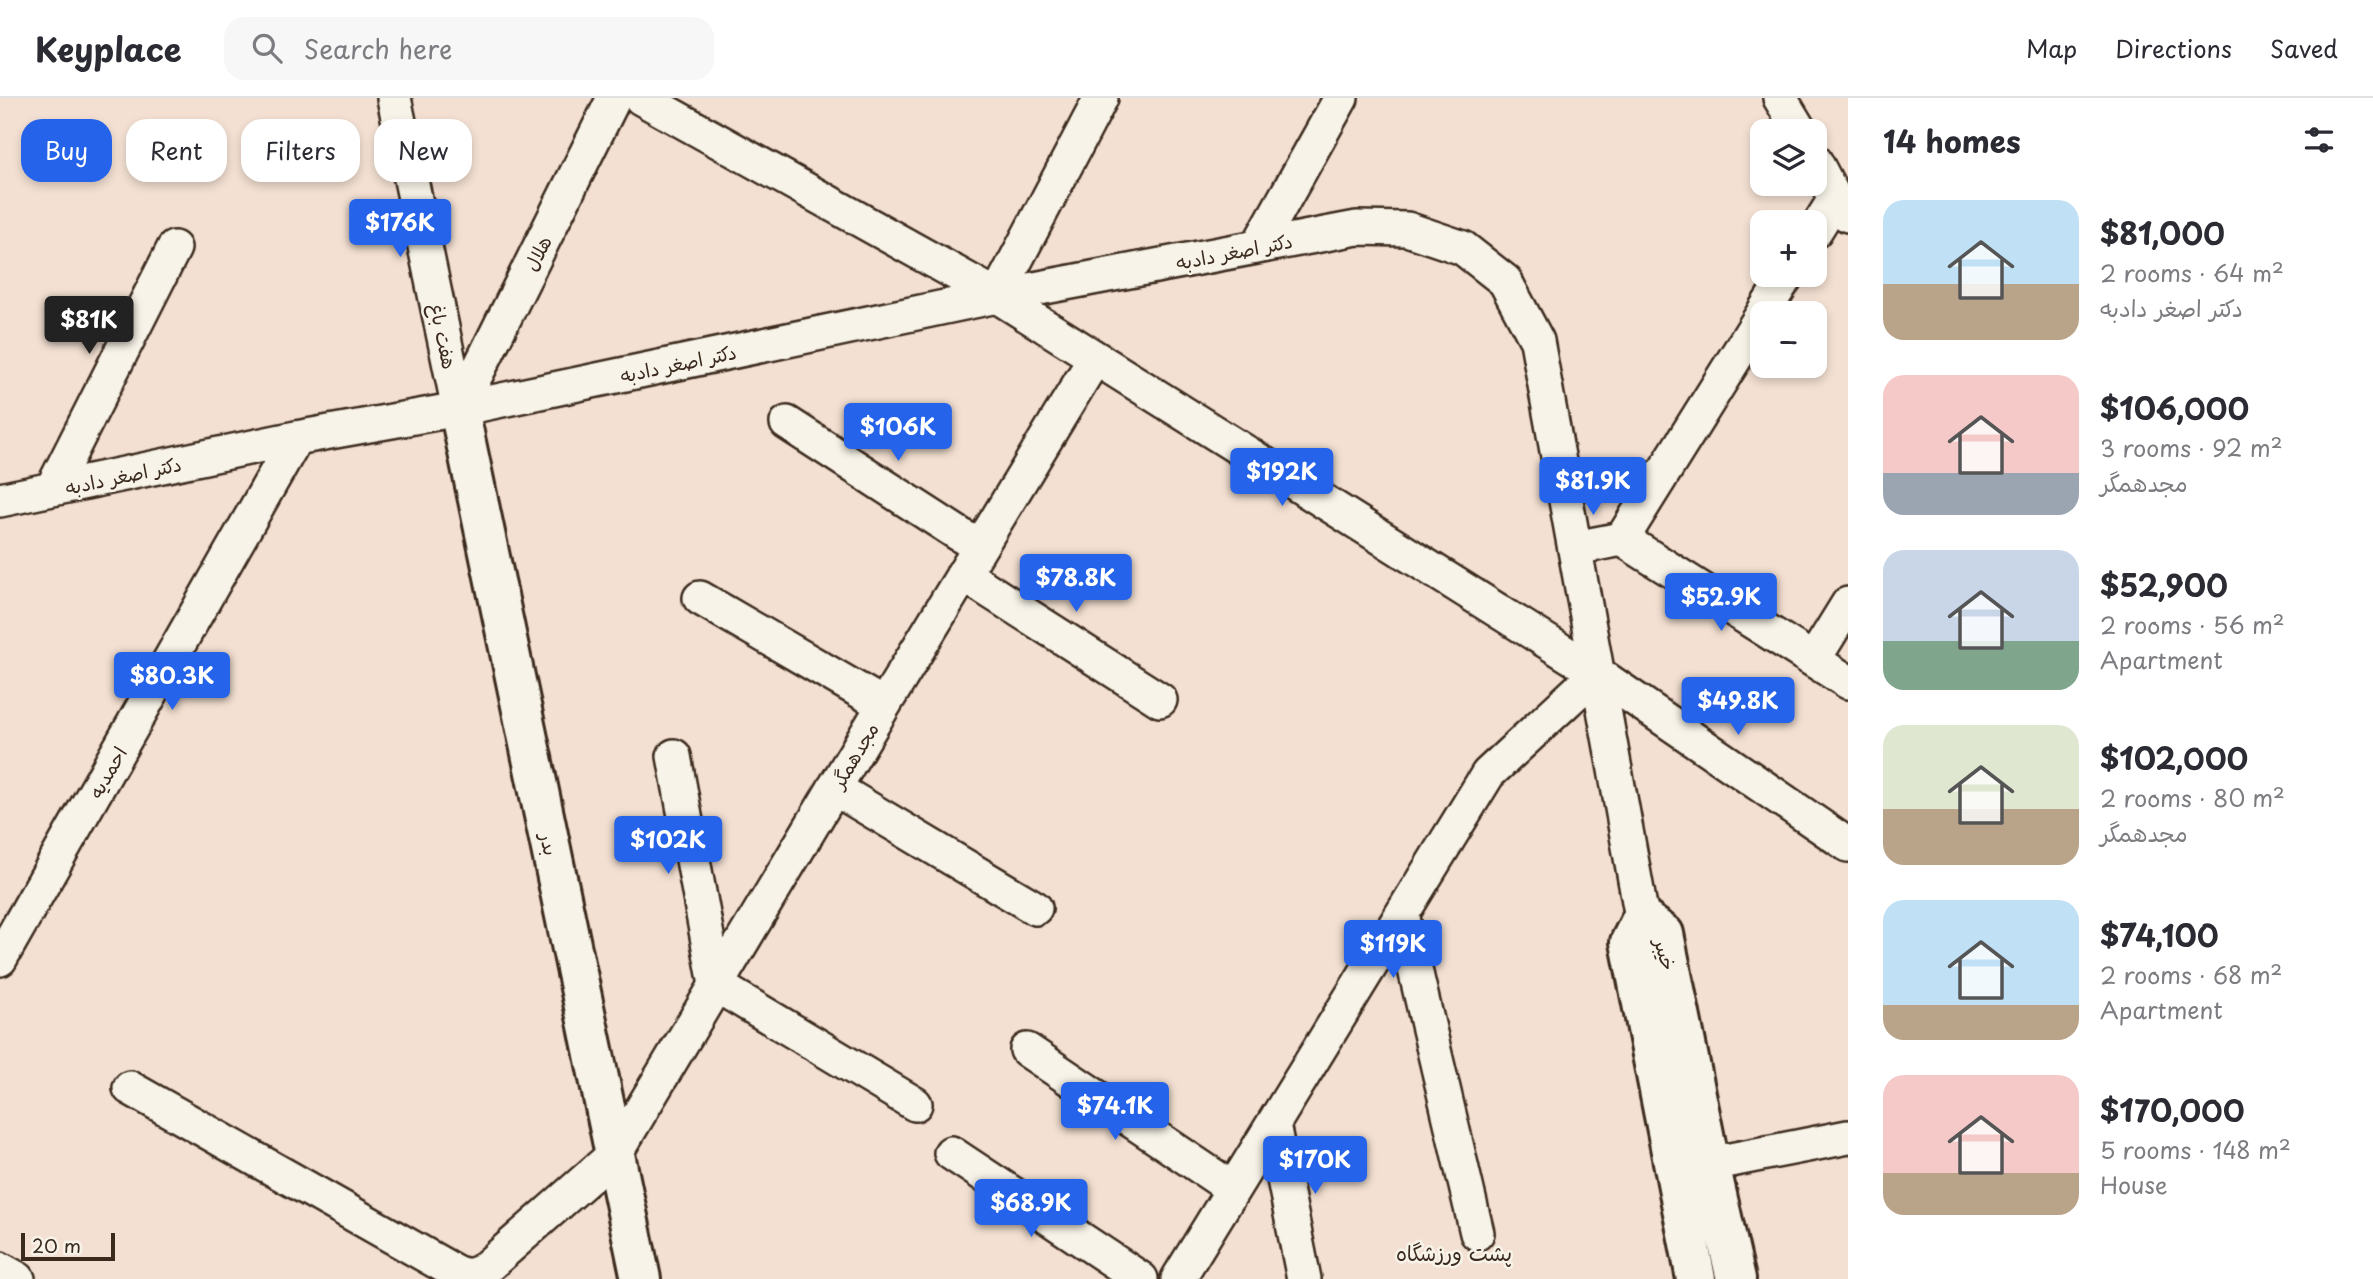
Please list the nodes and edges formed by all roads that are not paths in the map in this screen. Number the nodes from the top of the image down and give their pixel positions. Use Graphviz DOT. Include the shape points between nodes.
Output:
graph roads {
  1 [pos="394,98"];
  2 [pos="614,98"];
  3 [pos="641,98"];
  4 [pos="1101,98"];
  5 [pos="1341,98"];
  6 [pos="1827,182"];
  7 [pos="1841,207"];
  8 [pos="1827,220"];
  9 [pos="1258,246"];
  10 [pos="174,248"];
  11 [pos="997,296"];
  12 [pos="1750,335"];
  13 [pos="1095,358"];
  14 [pos="459,409"];
  15 [pos="787,424"];
  16 [pos="296,438"];
  17 [pos="52,489"];
  18 [pos="0,500"];
  19 [pos="1622,539"];
  20 [pos="1575,548"];
  21 [pos="971,561"];
  22 [pos="700,598"];
  23 [pos="1848,604"];
  24 [pos="1814,659"];
  25 [pos="1597,673"];
  26 [pos="1848,682"];
  27 [pos="1160,700"];
  28 [pos="884,705"];
  29 [pos="674,756"];
  30 [pos="834,788"];
  31 [pos="1848,845"];
  32 [pos="1035,908"];
  33 [pos="1402,914"];
  34 [pos="1642,918"];
  35 [pos="0,959"];
  36 [pos="716,985"];
  37 [pos="1027,1050"];
  38 [pos="130,1087"];
  39 [pos="915,1104"];
  40 [pos="1273,1124"];
  41 [pos="1848,1137"];
  42 [pos="951,1153"];
  43 [pos="615,1154"];
  44 [pos="1710,1164"];
  45 [pos="1233,1189"];
  46 [pos="1477,1233"];
  47 [pos="0,1269"];
  48 [pos="18,1279"];
  49 [pos="641,1279"];
  50 [pos="1141,1279"];
  51 [pos="1178,1279"];
  52 [pos="1304,1279"];
  53 [pos="1696,1279"];
  54 [pos="1737,1279"];
  1 -- 14 [label="street, هفت باغ"];
  2 -- 14 [label="street, هلال"];
  3 -- 11 [label="street"];
  4 -- 11 [label="street"];
  5 -- 9 [label="street"];
  6 -- 7 [label="street"];
  7 -- 8 [label="street"];
  9 -- 11 [label="street, دکتر اصغر دادبه"];
  9 -- 20 [label="street, دکتر اصغر دادبه" via="1357,228 1407,229 1463,248 1505,281 1536,341"];
  10 -- 17 [label="street"];
  11 -- 13 [label="street"];
  11 -- 14 [label="street, دکتر اصغر دادبه"];
  12 -- 19 [label="street"];
  13 -- 21 [label="street, مجدهمگر"];
  13 -- 25 [label="street"];
  14 -- 16 [label="street, دکتر اصغر دادبه"];
  14 -- 43 [label="street, بدر"];
  15 -- 21 [label="street"];
  16 -- 17 [label="street, دکتر اصغر دادبه"];
  16 -- 35 [label="street, احمدیه"];
  17 -- 18 [label="street, دکتر اصغر دادبه"];
  19 -- 20 [label="street"];
  19 -- 24 [label="street"];
  20 -- 25 [label="street, دکتر اصغر دادبه"];
  21 -- 27 [label="street"];
  21 -- 28 [label="street, مجدهمگر"];
  22 -- 28 [label="street"];
  23 -- 24 [label="street"];
  24 -- 26 [label="street"];
  25 -- 31 [label="street"];
  25 -- 33 [label="street" via="1488,774"];
  25 -- 34 [label="street, دکتر اصغر دادبه"];
  28 -- 30 [label="street, مجدهمگر"];
  29 -- 36 [label="street"];
  30 -- 32 [label="street"];
  30 -- 36 [label="street, مجدهمگر"];
  33 -- 40 [label="street"];
  33 -- 46 [label="street"];
  34 -- 44 [label="street, خیبر" via="1664,934"];
  34 -- 53 [label="street, خیبر" via="1630,942"];
  36 -- 39 [label="street"];
  36 -- 43 [label="street, مجدهمگر"];
  37 -- 45 [label="street"];
  38 -- 43 [label="street, مجدهمگر" via="469,1276 481,1272"];
  40 -- 45 [label="street"];
  40 -- 52 [label="street"];
  41 -- 44 [label="street"];
  42 -- 50 [label="street"];
  43 -- 49 [label="street, بدر"];
  44 -- 54 [label="street, خیبر"];
  45 -- 51 [label="street"];
  47 -- 48 [label="street"];
}
